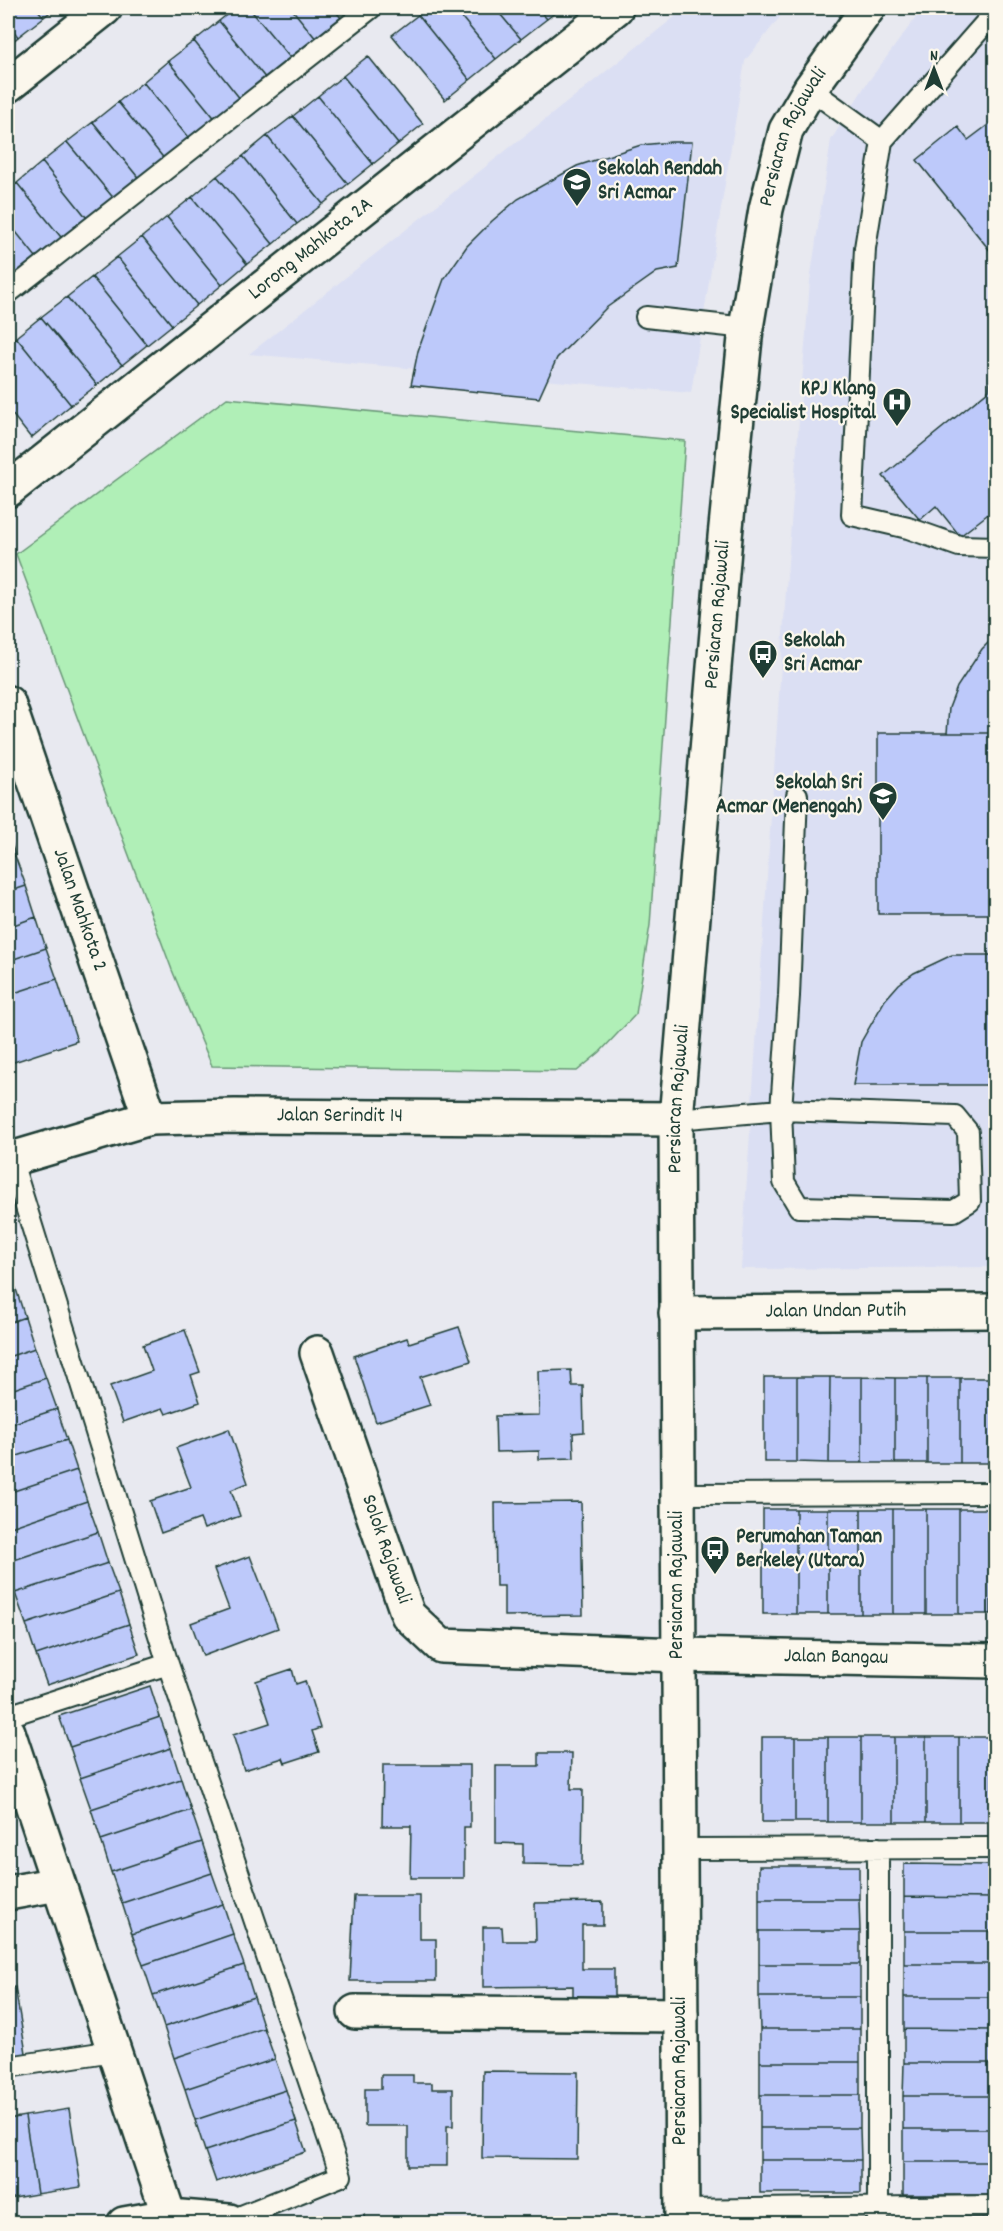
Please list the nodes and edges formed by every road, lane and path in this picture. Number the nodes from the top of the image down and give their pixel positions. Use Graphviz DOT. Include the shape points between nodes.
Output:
graph roads {
  1 [pos="105,8"];
  2 [pos="371,8"];
  3 [pos="615,8"];
  4 [pos="868,8"];
  5 [pos="996,11"];
  6 [pos="8,85"];
  7 [pos="810,89"];
  8 [pos="882,141"];
  9 [pos="8,292"];
  10 [pos="646,317"];
  11 [pos="746,328"];
  12 [pos="8,490"];
  13 [pos="996,547"];
  14 [pos="8,702"];
  15 [pos="797,795"];
  16 [pos="781,1110"];
  17 [pos="150,1118"];
  18 [pos="676,1119"];
  19 [pos="9,1155"];
  20 [pos="996,1311"];
  21 [pos="676,1313"];
  22 [pos="317,1353"];
  23 [pos="996,1493"];
  24 [pos="678,1494"];
  25 [pos="679,1655"];
  26 [pos="996,1661"];
  27 [pos="168,1664"];
  28 [pos="8,1716"];
  29 [pos="8,1732"];
  30 [pos="878,1848"];
  31 [pos="996,1848"];
  32 [pos="680,1849"];
  33 [pos="58,1884"];
  34 [pos="8,1893"];
  35 [pos="355,2012"];
  36 [pos="681,2015"];
  37 [pos="113,2051"];
  38 [pos="8,2067"];
  39 [pos="996,2206"];
  40 [pos="878,2215"];
  41 [pos="169,2216"];
  42 [pos="682,2217"];
  43 [pos="229,2222"];
  44 [pos="124,2223"];
  1 -- 6 [label="street"];
  2 -- 9 [label="lane"];
  3 -- 12 [label="street, Lorong Mahkota 2A"];
  4 -- 7 [label="street, Persiaran Rajawali"];
  5 -- 8 [label="lane"];
  7 -- 8 [label="lane"];
  7 -- 11 [label="street, Persiaran Rajawali" via="786,130 766,209"];
  8 -- 13 [label="lane" via="865,248 852,515 908,528 959,546"];
  10 -- 11 [label="lane"];
  11 -- 18 [label="street, Persiaran Rajawali"];
  14 -- 17 [label="street, Jalan Mahkota 2"];
  15 -- 16 [label="lane"];
  16 -- 16 [label="lane" via="784,1182 799,1207 954,1211 970,1201 968,1132 955,1116"];
  16 -- 18 [label="lane"];
  17 -- 18 [label="street, Jalan Serindit 14"];
  17 -- 19 [label="street, Jalan Serindit 14"];
  18 -- 21 [label="street, Persiaran Rajawali"];
  19 -- 27 [label="lane"];
  20 -- 21 [label="street, Jalan Undan Putih"];
  21 -- 24 [label="street, Persiaran Rajawali"];
  22 -- 25 [label="street, Solok Rajawali" via="408,1615 441,1646"];
  23 -- 24 [label="lane"];
  24 -- 25 [label="street, Persiaran Rajawali"];
  25 -- 26 [label="street, Jalan Bangau"];
  25 -- 32 [label="street, Persiaran Rajawali"];
  27 -- 28 [label="lane"];
  27 -- 43 [label="lane" via="340,2176"];
  29 -- 33 [label="street"];
  30 -- 31 [label="lane"];
  30 -- 32 [label="lane"];
  30 -- 40 [label="lane"];
  32 -- 36 [label="street, Persiaran Rajawali"];
  33 -- 34 [label="street"];
  33 -- 37 [label="street"];
  35 -- 36 [label="street"];
  36 -- 42 [label="street, Persiaran Rajawali"];
  37 -- 38 [label="lane"];
  37 -- 41 [label="street"];
  39 -- 40 [label="lane"];
  40 -- 42 [label="lane"];
  41 -- 43 [label="street"];
  41 -- 44 [label="street"];
}
